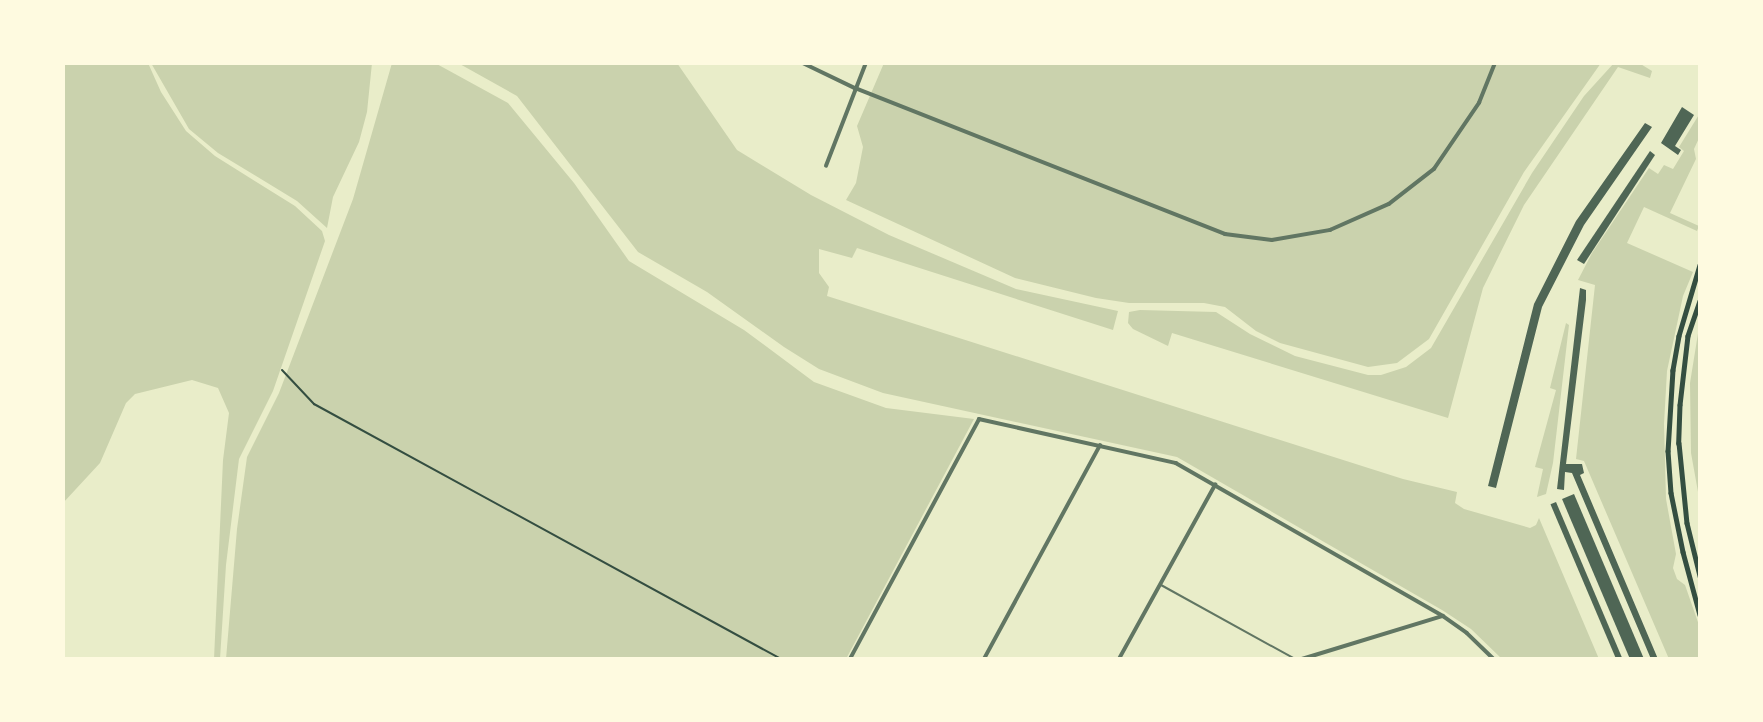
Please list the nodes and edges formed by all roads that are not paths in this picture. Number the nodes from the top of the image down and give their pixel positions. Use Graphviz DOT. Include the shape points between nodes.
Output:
graph roads {
  1 [pos="803,63"];
  2 [pos="866,63"];
  3 [pos="1495,63"];
  4 [pos="855,88"];
  5 [pos="826,166"];
  6 [pos="1700,265"];
  7 [pos="1700,301"];
  8 [pos="1100,445"];
  9 [pos="1215,485"];
  10 [pos="1700,576"];
  11 [pos="1160,584"];
  12 [pos="1700,615"];
  13 [pos="1443,616"];
  14 [pos="850,659"];
  15 [pos="984,659"];
  16 [pos="1119,659"];
  17 [pos="1295,659"];
  18 [pos="1302,659"];
  19 [pos="1494,659"];
  1 -- 4 [label="street"];
  2 -- 4 [label="street"];
  3 -- 4 [label="street" via="1479,103 1434,169 1389,204 1330,230 1272,240 1224,234"];
  4 -- 5 [label="street"];
  6 -- 12 [label="main road" via="1675,358 1668,451 1671,493"];
  7 -- 10 [label="main road" via="1688,336 1679,443 1687,523"];
  8 -- 9 [label="street" via="1176,463"];
  8 -- 14 [label="street" via="979,419"];
  8 -- 15 [label="street"];
  9 -- 11 [label="street"];
  9 -- 13 [label="street"];
  11 -- 16 [label="street"];
  11 -- 17 [label="lane"];
  13 -- 18 [label="street"];
  13 -- 19 [label="street"];
}
